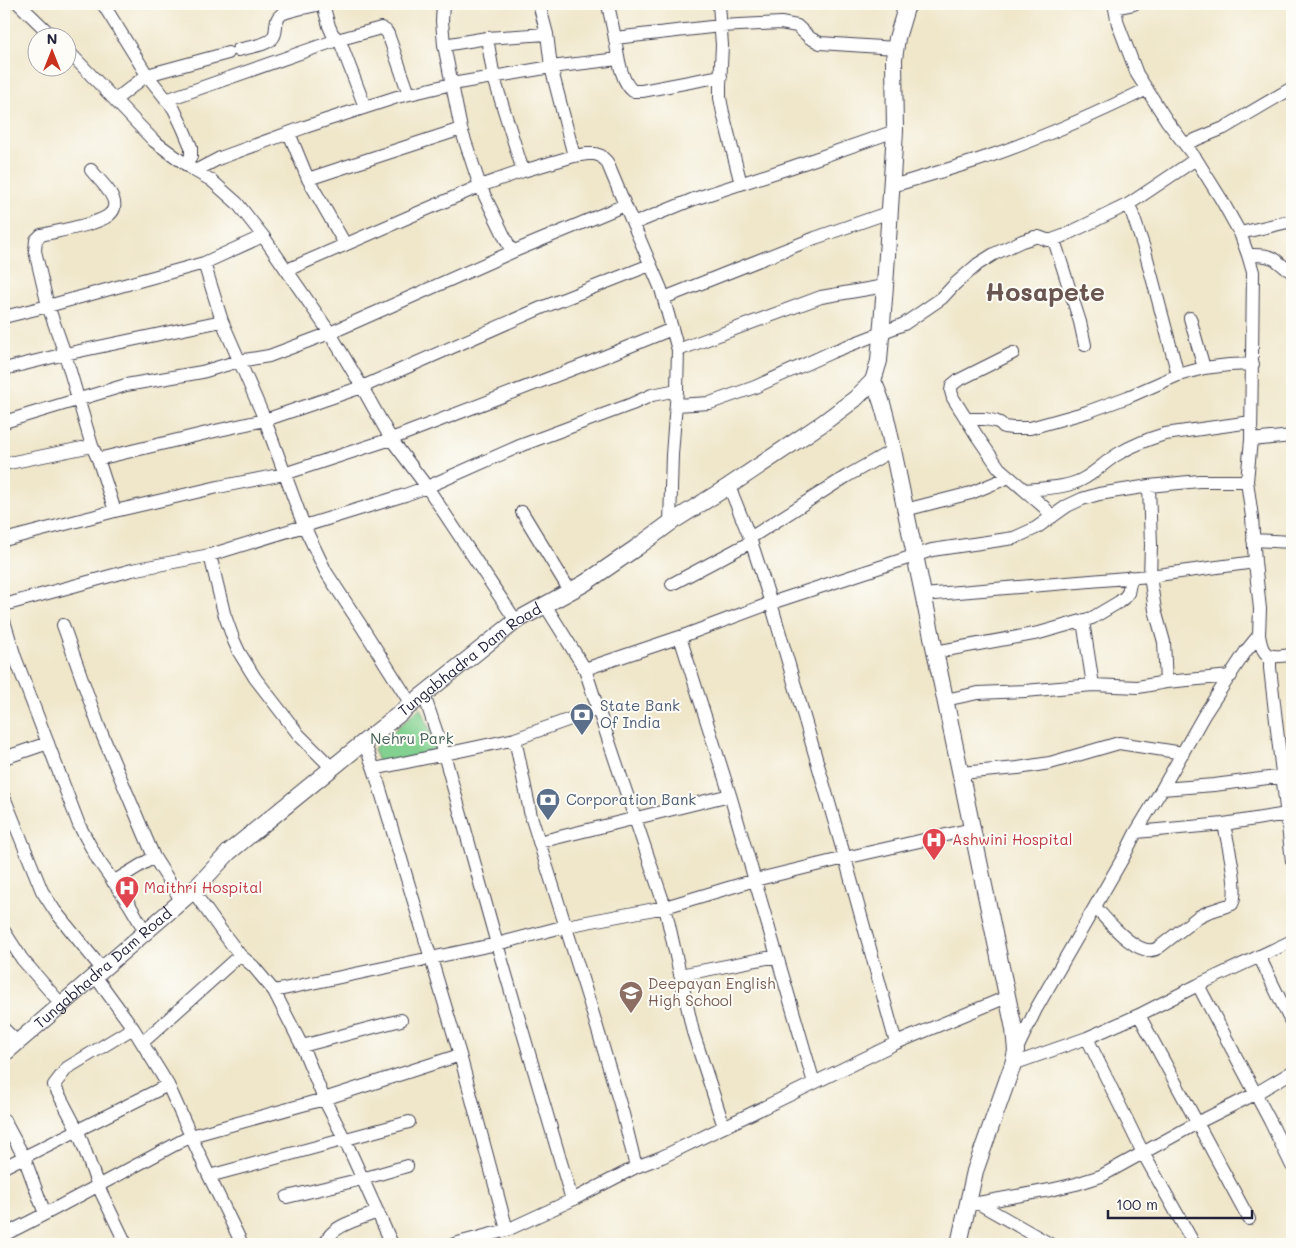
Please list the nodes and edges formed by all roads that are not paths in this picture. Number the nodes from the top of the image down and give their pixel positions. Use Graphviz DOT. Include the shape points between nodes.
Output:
graph roads {
  1 [pos="19,4"];
  2 [pos="103,4"];
  3 [pos="322,4"];
  4 [pos="443,4"];
  5 [pos="540,4"];
  6 [pos="608,4"];
  7 [pos="719,4"];
  8 [pos="909,4"];
  9 [pos="1134,4"];
  10 [pos="1114,6"];
  11 [pos="720,26"];
  12 [pos="44,28"];
  13 [pos="547,34"];
  14 [pos="487,38"];
  15 [pos="615,38"];
  16 [pos="337,40"];
  17 [pos="444,45"];
  18 [pos="896,48"];
  19 [pos="618,59"];
  20 [pos="78,61"];
  21 [pos="551,67"];
  22 [pos="147,75"];
  23 [pos="720,76"];
  24 [pos="494,78"];
  25 [pos="452,84"];
  26 [pos="1292,88"];
  27 [pos="1147,89"];
  28 [pos="409,94"];
  29 [pos="115,100"];
  30 [pos="166,100"];
  31 [pos="365,108"];
  32 [pos="460,129"];
  33 [pos="895,131"];
  34 [pos="289,133"];
  35 [pos="1184,144"];
  36 [pos="574,156"];
  37 [pos="1196,159"];
  38 [pos="191,167"];
  39 [pos="91,170"];
  40 [pos="523,171"];
  41 [pos="308,179"];
  42 [pos="741,184"];
  43 [pos="480,186"];
  44 [pos="892,186"];
  45 [pos="1129,204"];
  46 [pos="625,206"];
  47 [pos="890,212"];
  48 [pos="1292,221"];
  49 [pos="633,224"];
  50 [pos="1240,232"];
  51 [pos="263,236"];
  52 [pos="1054,240"];
  53 [pos="345,244"];
  54 [pos="512,252"];
  55 [pos="1248,255"];
  56 [pos="204,263"];
  57 [pos="650,264"];
  58 [pos="287,270"];
  59 [pos="1292,272"];
  60 [pos="886,286"];
  61 [pos="664,298"];
  62 [pos="48,306"];
  63 [pos="4,317"];
  64 [pos="1190,318"];
  65 [pos="222,321"];
  66 [pos="672,329"];
  67 [pos="330,333"];
  68 [pos="882,333"];
  69 [pos="1085,345"];
  70 [pos="678,350"];
  71 [pos="1013,353"];
  72 [pos="65,354"];
  73 [pos="239,361"];
  74 [pos="1253,364"];
  75 [pos="1204,368"];
  76 [pos="4,369"];
  77 [pos="1178,375"];
  78 [pos="873,381"];
  79 [pos="362,387"];
  80 [pos="677,390"];
  81 [pos="79,400"];
  82 [pos="676,404"];
  83 [pos="966,419"];
  84 [pos="265,420"];
  85 [pos="4,422"];
  86 [pos="1251,422"];
  87 [pos="1292,436"];
  88 [pos="390,439"];
  89 [pos="1251,440"];
  90 [pos="92,446"];
  91 [pos="893,450"];
  92 [pos="98,459"];
  93 [pos="4,464"];
  94 [pos="284,474"];
  95 [pos="1009,477"];
  96 [pos="1247,481"];
  97 [pos="729,486"];
  98 [pos="1149,486"];
  99 [pos="427,488"];
  100 [pos="1026,490"];
  101 [pos="905,510"];
  102 [pos="114,511"];
  103 [pos="522,512"];
  104 [pos="1052,517"];
  105 [pos="670,523"];
  106 [pos="304,526"];
  107 [pos="4,540"];
  108 [pos="751,540"];
  109 [pos="1253,540"];
  110 [pos="1292,542"];
  111 [pos="210,555"];
  112 [pos="915,555"];
  113 [pos="1255,562"];
  114 [pos="1150,576"];
  115 [pos="1130,577"];
  116 [pos="672,584"];
  117 [pos="570,591"];
  118 [pos="923,596"];
  119 [pos="770,603"];
  120 [pos="4,605"];
  121 [pos="545,605"];
  122 [pos="4,621"];
  123 [pos="516,621"];
  124 [pos="1083,621"];
  125 [pos="63,625"];
  126 [pos="1259,635"];
  127 [pos="680,638"];
  128 [pos="935,652"];
  129 [pos="1292,655"];
  130 [pos="1270,656"];
  131 [pos="585,669"];
  132 [pos="1231,676"];
  133 [pos="1166,682"];
  134 [pos="1093,685"];
  135 [pos="418,700"];
  136 [pos="945,700"];
  137 [pos="598,709"];
  138 [pos="515,739"];
  139 [pos="364,742"];
  140 [pos="48,743"];
  141 [pos="1183,753"];
  142 [pos="444,754"];
  143 [pos="4,758"];
  144 [pos="332,768"];
  145 [pos="374,769"];
  146 [pos="960,773"];
  147 [pos="1287,775"];
  148 [pos="1162,789"];
  149 [pos="730,795"];
  150 [pos="4,797"];
  151 [pos="1287,814"];
  152 [pos="635,818"];
  153 [pos="1224,824"];
  154 [pos="972,829"];
  155 [pos="1136,832"];
  156 [pos="539,842"];
  157 [pos="154,857"];
  158 [pos="845,858"];
  159 [pos="1292,861"];
  160 [pos="755,880"];
  161 [pos="113,882"];
  162 [pos="187,896"];
  163 [pos="665,907"];
  164 [pos="1095,907"];
  165 [pos="566,926"];
  166 [pos="4,931"];
  167 [pos="146,932"];
  168 [pos="1292,941"];
  169 [pos="497,944"];
  170 [pos="240,955"];
  171 [pos="777,956"];
  172 [pos="1259,956"];
  173 [pos="430,958"];
  174 [pos="99,973"];
  175 [pos="680,974"];
  176 [pos="1198,985"];
  177 [pos="274,991"];
  178 [pos="1007,997"];
  179 [pos="62,1005"];
  180 [pos="1139,1015"];
  181 [pos="401,1020"];
  182 [pos="1292,1024"];
  183 [pos="133,1028"];
  184 [pos="4,1029"];
  185 [pos="1087,1038"];
  186 [pos="143,1042"];
  187 [pos="18,1043"];
  188 [pos="896,1043"];
  189 [pos="302,1046"];
  190 [pos="4,1054"];
  191 [pos="460,1055"];
  192 [pos="1015,1057"];
  193 [pos="1292,1072"];
  194 [pos="814,1083"];
  195 [pos="168,1085"];
  196 [pos="1255,1094"];
  197 [pos="324,1099"];
  198 [pos="4,1120"];
  199 [pos="409,1122"];
  200 [pos="1197,1122"];
  201 [pos="724,1127"];
  202 [pos="78,1131"];
  203 [pos="191,1136"];
  204 [pos="345,1140"];
  205 [pos="1143,1153"];
  206 [pos="24,1157"];
  207 [pos="407,1166"];
  208 [pos="1292,1166"];
  209 [pos="4,1167"];
  210 [pos="636,1167"];
  211 [pos="209,1176"];
  212 [pos="362,1179"];
  213 [pos="98,1186"];
  214 [pos="287,1197"];
  215 [pos="572,1200"];
  216 [pos="973,1204"];
  217 [pos="378,1212"];
  218 [pos="45,1214"];
  219 [pos="1249,1219"];
  220 [pos="507,1230"];
  221 [pos="4,1235"];
  222 [pos="491,1239"];
  223 [pos="125,1244"];
  224 [pos="242,1244"];
  225 [pos="326,1244"];
  226 [pos="392,1244"];
  227 [pos="454,1244"];
  228 [pos="958,1244"];
  229 [pos="1050,1244"];
  230 [pos="1194,1244"];
  1 -- 12 [label="street"];
  2 -- 22 [label="street"];
  3 -- 16 [label="street"];
  3 -- 22 [label="street" via="283,14 276,22 275,35 266,42"];
  4 -- 17 [label="street"];
  5 -- 13 [label="street"];
  6 -- 15 [label="street"];
  7 -- 11 [label="street"];
  8 -- 18 [label="main road"];
  9 -- 10 [label="street"];
  10 -- 27 [label="street" via="1137,74"];
  11 -- 15 [label="street"];
  11 -- 18 [label="street" via="790,24 820,42"];
  11 -- 23 [label="street"];
  13 -- 14 [label="street"];
  13 -- 21 [label="street"];
  14 -- 17 [label="street"];
  14 -- 24 [label="street"];
  15 -- 19 [label="street"];
  16 -- 28 [label="street" via="377,28 386,31"];
  16 -- 30 [label="street"];
  16 -- 31 [label="street"];
  17 -- 25 [label="street"];
  18 -- 33 [label="main road" via="893,68"];
  19 -- 21 [label="street"];
  19 -- 23 [label="street" via="626,84 633,91"];
  20 -- 29 [label="street"];
  21 -- 24 [label="street"];
  21 -- 36 [label="street"];
  22 -- 29 [label="street"];
  22 -- 30 [label="street"];
  23 -- 42 [label="street" via="723,114"];
  24 -- 25 [label="street"];
  24 -- 40 [label="street"];
  25 -- 28 [label="street"];
  25 -- 32 [label="street"];
  26 -- 35 [label="street" via="1224,128"];
  27 -- 35 [label="street"];
  27 -- 44 [label="street" via="1042,137"];
  28 -- 31 [label="street"];
  29 -- 38 [label="street" via="154,141"];
  30 -- 38 [label="street" via="177,115 191,147"];
  31 -- 34 [label="street"];
  32 -- 41 [label="street"];
  32 -- 43 [label="street"];
  33 -- 42 [label="street"];
  33 -- 44 [label="main road"];
  34 -- 38 [label="street"];
  34 -- 41 [label="street"];
  35 -- 37 [label="street"];
  36 -- 40 [label="street"];
  36 -- 46 [label="street" via="595,154 607,162"];
  37 -- 45 [label="street"];
  37 -- 50 [label="street"];
  38 -- 51 [label="street" via="236,203"];
  39 -- 62 [label="street" via="112,196 115,208 104,218 41,235 36,240 35,251"];
  40 -- 43 [label="street"];
  41 -- 53 [label="street"];
  42 -- 49 [label="street"];
  43 -- 53 [label="street"];
  43 -- 54 [label="street"];
  44 -- 47 [label="main road"];
  45 -- 52 [label="street"];
  45 -- 77 [label="street" via="1146,251"];
  46 -- 49 [label="street"];
  46 -- 54 [label="street"];
  47 -- 60 [label="main road"];
  47 -- 61 [label="street"];
  48 -- 50 [label="street"];
  49 -- 57 [label="street"];
  50 -- 55 [label="street"];
  51 -- 56 [label="street"];
  51 -- 58 [label="street"];
  52 -- 68 [label="street" via="1035,237 994,254 923,312"];
  52 -- 69 [label="street"];
  53 -- 58 [label="street"];
  54 -- 67 [label="street"];
  55 -- 59 [label="street" via="1274,258"];
  55 -- 74 [label="street" via="1253,272"];
  56 -- 62 [label="street"];
  56 -- 65 [label="street"];
  57 -- 61 [label="street"];
  57 -- 79 [label="street"];
  58 -- 67 [label="street"];
  60 -- 68 [label="main road"];
  60 -- 70 [label="street" via="821,297"];
  61 -- 66 [label="street"];
  62 -- 63 [label="street"];
  62 -- 72 [label="street"];
  64 -- 75 [label="street"];
  65 -- 72 [label="street"];
  65 -- 73 [label="street"];
  66 -- 70 [label="street"];
  66 -- 88 [label="street"];
  67 -- 73 [label="street" via="270,356"];
  67 -- 79 [label="street"];
  68 -- 78 [label="main road"];
  68 -- 82 [label="street" via="710,403"];
  70 -- 80 [label="street"];
  71 -- 83 [label="street" via="952,385 953,398"];
  72 -- 76 [label="street"];
  72 -- 81 [label="street"];
  73 -- 81 [label="street" via="202,372 126,385"];
  73 -- 84 [label="street"];
  74 -- 75 [label="street"];
  74 -- 86 [label="street"];
  75 -- 77 [label="street"];
  77 -- 83 [label="street" via="1087,412 1030,428 1004,427 985,419"];
  78 -- 91 [label="main road" via="885,412"];
  78 -- 97 [label="main road, Tungabhadra Dam Road" via="823,423"];
  79 -- 84 [label="street"];
  79 -- 88 [label="street"];
  80 -- 82 [label="street"];
  80 -- 99 [label="street" via="652,395 522,445"];
  81 -- 85 [label="street"];
  81 -- 90 [label="street"];
  82 -- 105 [label="street"];
  83 -- 95 [label="street"];
  84 -- 92 [label="street"];
  84 -- 94 [label="street"];
  86 -- 89 [label="street"];
  86 -- 100 [label="street" via="1165,434 1119,454 1083,479"];
  87 -- 89 [label="street"];
  88 -- 94 [label="street"];
  88 -- 99 [label="street"];
  89 -- 96 [label="street"];
  90 -- 92 [label="street"];
  90 -- 93 [label="street"];
  91 -- 101 [label="main road"];
  91 -- 108 [label="street"];
  92 -- 102 [label="street"];
  94 -- 102 [label="street"];
  94 -- 106 [label="street"];
  95 -- 100 [label="street"];
  95 -- 101 [label="street" via="971,493"];
  96 -- 98 [label="street"];
  96 -- 109 [label="street"];
  97 -- 105 [label="main road, Tungabhadra Dam Road"];
  97 -- 108 [label="street"];
  98 -- 104 [label="street" via="1082,499"];
  98 -- 114 [label="street"];
  99 -- 106 [label="street"];
  99 -- 123 [label="street"];
  100 -- 104 [label="street"];
  101 -- 112 [label="main road"];
  102 -- 107 [label="street"];
  103 -- 117 [label="street"];
  104 -- 112 [label="street" via="1014,538"];
  105 -- 117 [label="main road, Tungabhadra Dam Road"];
  106 -- 111 [label="street"];
  106 -- 135 [label="street" via="326,572"];
  108 -- 116 [label="street"];
  108 -- 119 [label="street"];
  109 -- 110 [label="street"];
  109 -- 113 [label="street"];
  111 -- 120 [label="street" via="132,570"];
  111 -- 144 [label="street" via="224,613 239,652 299,735"];
  112 -- 118 [label="main road"];
  112 -- 119 [label="street"];
  113 -- 114 [label="street"];
  113 -- 126 [label="street"];
  114 -- 115 [label="street"];
  114 -- 133 [label="street" via="1164,642"];
  115 -- 118 [label="street"];
  115 -- 124 [label="street" via="1125,597"];
  117 -- 121 [label="main road, Tungabhadra Dam Road"];
  118 -- 128 [label="main road"];
  119 -- 127 [label="street"];
  119 -- 158 [label="street"];
  121 -- 123 [label="main road, Tungabhadra Dam Road"];
  121 -- 131 [label="street"];
  122 -- 140 [label="street"];
  123 -- 135 [label="main road, Tungabhadra Dam Road"];
  124 -- 128 [label="street" via="1040,633"];
  124 -- 134 [label="street"];
  125 -- 157 [label="street" via="99,727"];
  126 -- 130 [label="street" via="1264,651"];
  126 -- 132 [label="street"];
  127 -- 131 [label="street"];
  127 -- 149 [label="street"];
  128 -- 136 [label="main road"];
  129 -- 130 [label="street"];
  130 -- 147 [label="street"];
  131 -- 137 [label="street"];
  132 -- 133 [label="street"];
  132 -- 141 [label="street"];
  133 -- 134 [label="street" via="1138,687"];
  134 -- 136 [label="street" via="978,692"];
  135 -- 139 [label="main road, Tungabhadra Dam Road"];
  135 -- 142 [label="street"];
  136 -- 146 [label="main road"];
  137 -- 138 [label="street"];
  137 -- 152 [label="street"];
  138 -- 142 [label="street"];
  138 -- 156 [label="street"];
  139 -- 144 [label="main road, Tungabhadra Dam Road"];
  139 -- 145 [label="street"];
  140 -- 143 [label="street"];
  140 -- 161 [label="street" via="79,825"];
  141 -- 146 [label="street" via="1119,743 1050,763"];
  141 -- 148 [label="street"];
  142 -- 145 [label="street"];
  142 -- 169 [label="street"];
  144 -- 162 [label="main road, Tungabhadra Dam Road" via="228,852"];
  145 -- 173 [label="street"];
  146 -- 154 [label="main road"];
  147 -- 148 [label="street"];
  147 -- 151 [label="street"];
  148 -- 155 [label="street"];
  149 -- 152 [label="street"];
  149 -- 160 [label="street"];
  150 -- 174 [label="street" via="42,891"];
  151 -- 153 [label="street"];
  151 -- 159 [label="street"];
  152 -- 156 [label="street"];
  152 -- 163 [label="street"];
  153 -- 155 [label="street"];
  153 -- 164 [label="street" via="1235,885 1232,904 1198,917 1150,951 1134,945"];
  154 -- 158 [label="street"];
  154 -- 178 [label="main road"];
  155 -- 164 [label="street"];
  156 -- 165 [label="street"];
  157 -- 161 [label="street"];
  157 -- 162 [label="street"];
  158 -- 160 [label="street"];
  158 -- 188 [label="street"];
  160 -- 163 [label="street"];
  160 -- 171 [label="street"];
  161 -- 167 [label="street"];
  162 -- 167 [label="main road, Tungabhadra Dam Road"];
  162 -- 170 [label="street"];
  163 -- 165 [label="street"];
  163 -- 175 [label="street"];
  164 -- 192 [label="street" via="1036,1009"];
  165 -- 169 [label="street"];
  165 -- 210 [label="street"];
  166 -- 179 [label="street" via="22,959"];
  167 -- 174 [label="main road, Tungabhadra Dam Road"];
  168 -- 172 [label="street"];
  169 -- 173 [label="street"];
  169 -- 215 [label="street"];
  170 -- 177 [label="street"];
  170 -- 186 [label="street"];
  171 -- 175 [label="street"];
  171 -- 194 [label="street"];
  172 -- 176 [label="street"];
  172 -- 182 [label="street"];
  173 -- 177 [label="street"];
  173 -- 191 [label="street"];
  174 -- 179 [label="main road, Tungabhadra Dam Road"];
  174 -- 183 [label="street"];
  175 -- 201 [label="street" via="693,1032"];
  176 -- 180 [label="street"];
  176 -- 196 [label="street"];
  177 -- 189 [label="street"];
  178 -- 188 [label="street"];
  178 -- 192 [label="main road" via="1014,1029"];
  179 -- 187 [label="main road, Tungabhadra Dam Road"];
  180 -- 185 [label="street"];
  180 -- 200 [label="street"];
  181 -- 189 [label="street"];
  183 -- 186 [label="street"];
  183 -- 202 [label="street" via="67,1068 54,1085"];
  184 -- 187 [label="street"];
  185 -- 192 [label="street"];
  185 -- 205 [label="street"];
  186 -- 195 [label="street"];
  187 -- 190 [label="main road, Tungabhadra Dam Road"];
  188 -- 194 [label="street"];
  189 -- 197 [label="street"];
  191 -- 197 [label="street"];
  191 -- 220 [label="street"];
  192 -- 216 [label="main road" via="975,1171"];
  193 -- 196 [label="street"];
  194 -- 201 [label="street"];
  195 -- 202 [label="street"];
  195 -- 203 [label="street"];
  196 -- 200 [label="street"];
  196 -- 208 [label="street"];
  197 -- 203 [label="street"];
  197 -- 204 [label="street"];
  198 -- 206 [label="street"];
  199 -- 204 [label="street"];
  200 -- 205 [label="street"];
  200 -- 219 [label="street"];
  201 -- 210 [label="street"];
  202 -- 206 [label="street"];
  202 -- 213 [label="street"];
  203 -- 211 [label="street"];
  203 -- 213 [label="street"];
  204 -- 211 [label="street"];
  204 -- 212 [label="street"];
  205 -- 216 [label="street" via="1101,1176 1076,1184"];
  205 -- 230 [label="street"];
  206 -- 209 [label="street"];
  206 -- 218 [label="street"];
  207 -- 212 [label="street"];
  210 -- 215 [label="street"];
  211 -- 224 [label="street"];
  212 -- 214 [label="street"];
  212 -- 217 [label="street"];
  213 -- 218 [label="street"];
  213 -- 223 [label="street"];
  215 -- 220 [label="street"];
  216 -- 228 [label="main road"];
  216 -- 229 [label="street"];
  217 -- 225 [label="street" via="340,1227 329,1235"];
  217 -- 226 [label="street"];
  218 -- 221 [label="street"];
  220 -- 222 [label="street"];
  222 -- 227 [label="street"];
}
